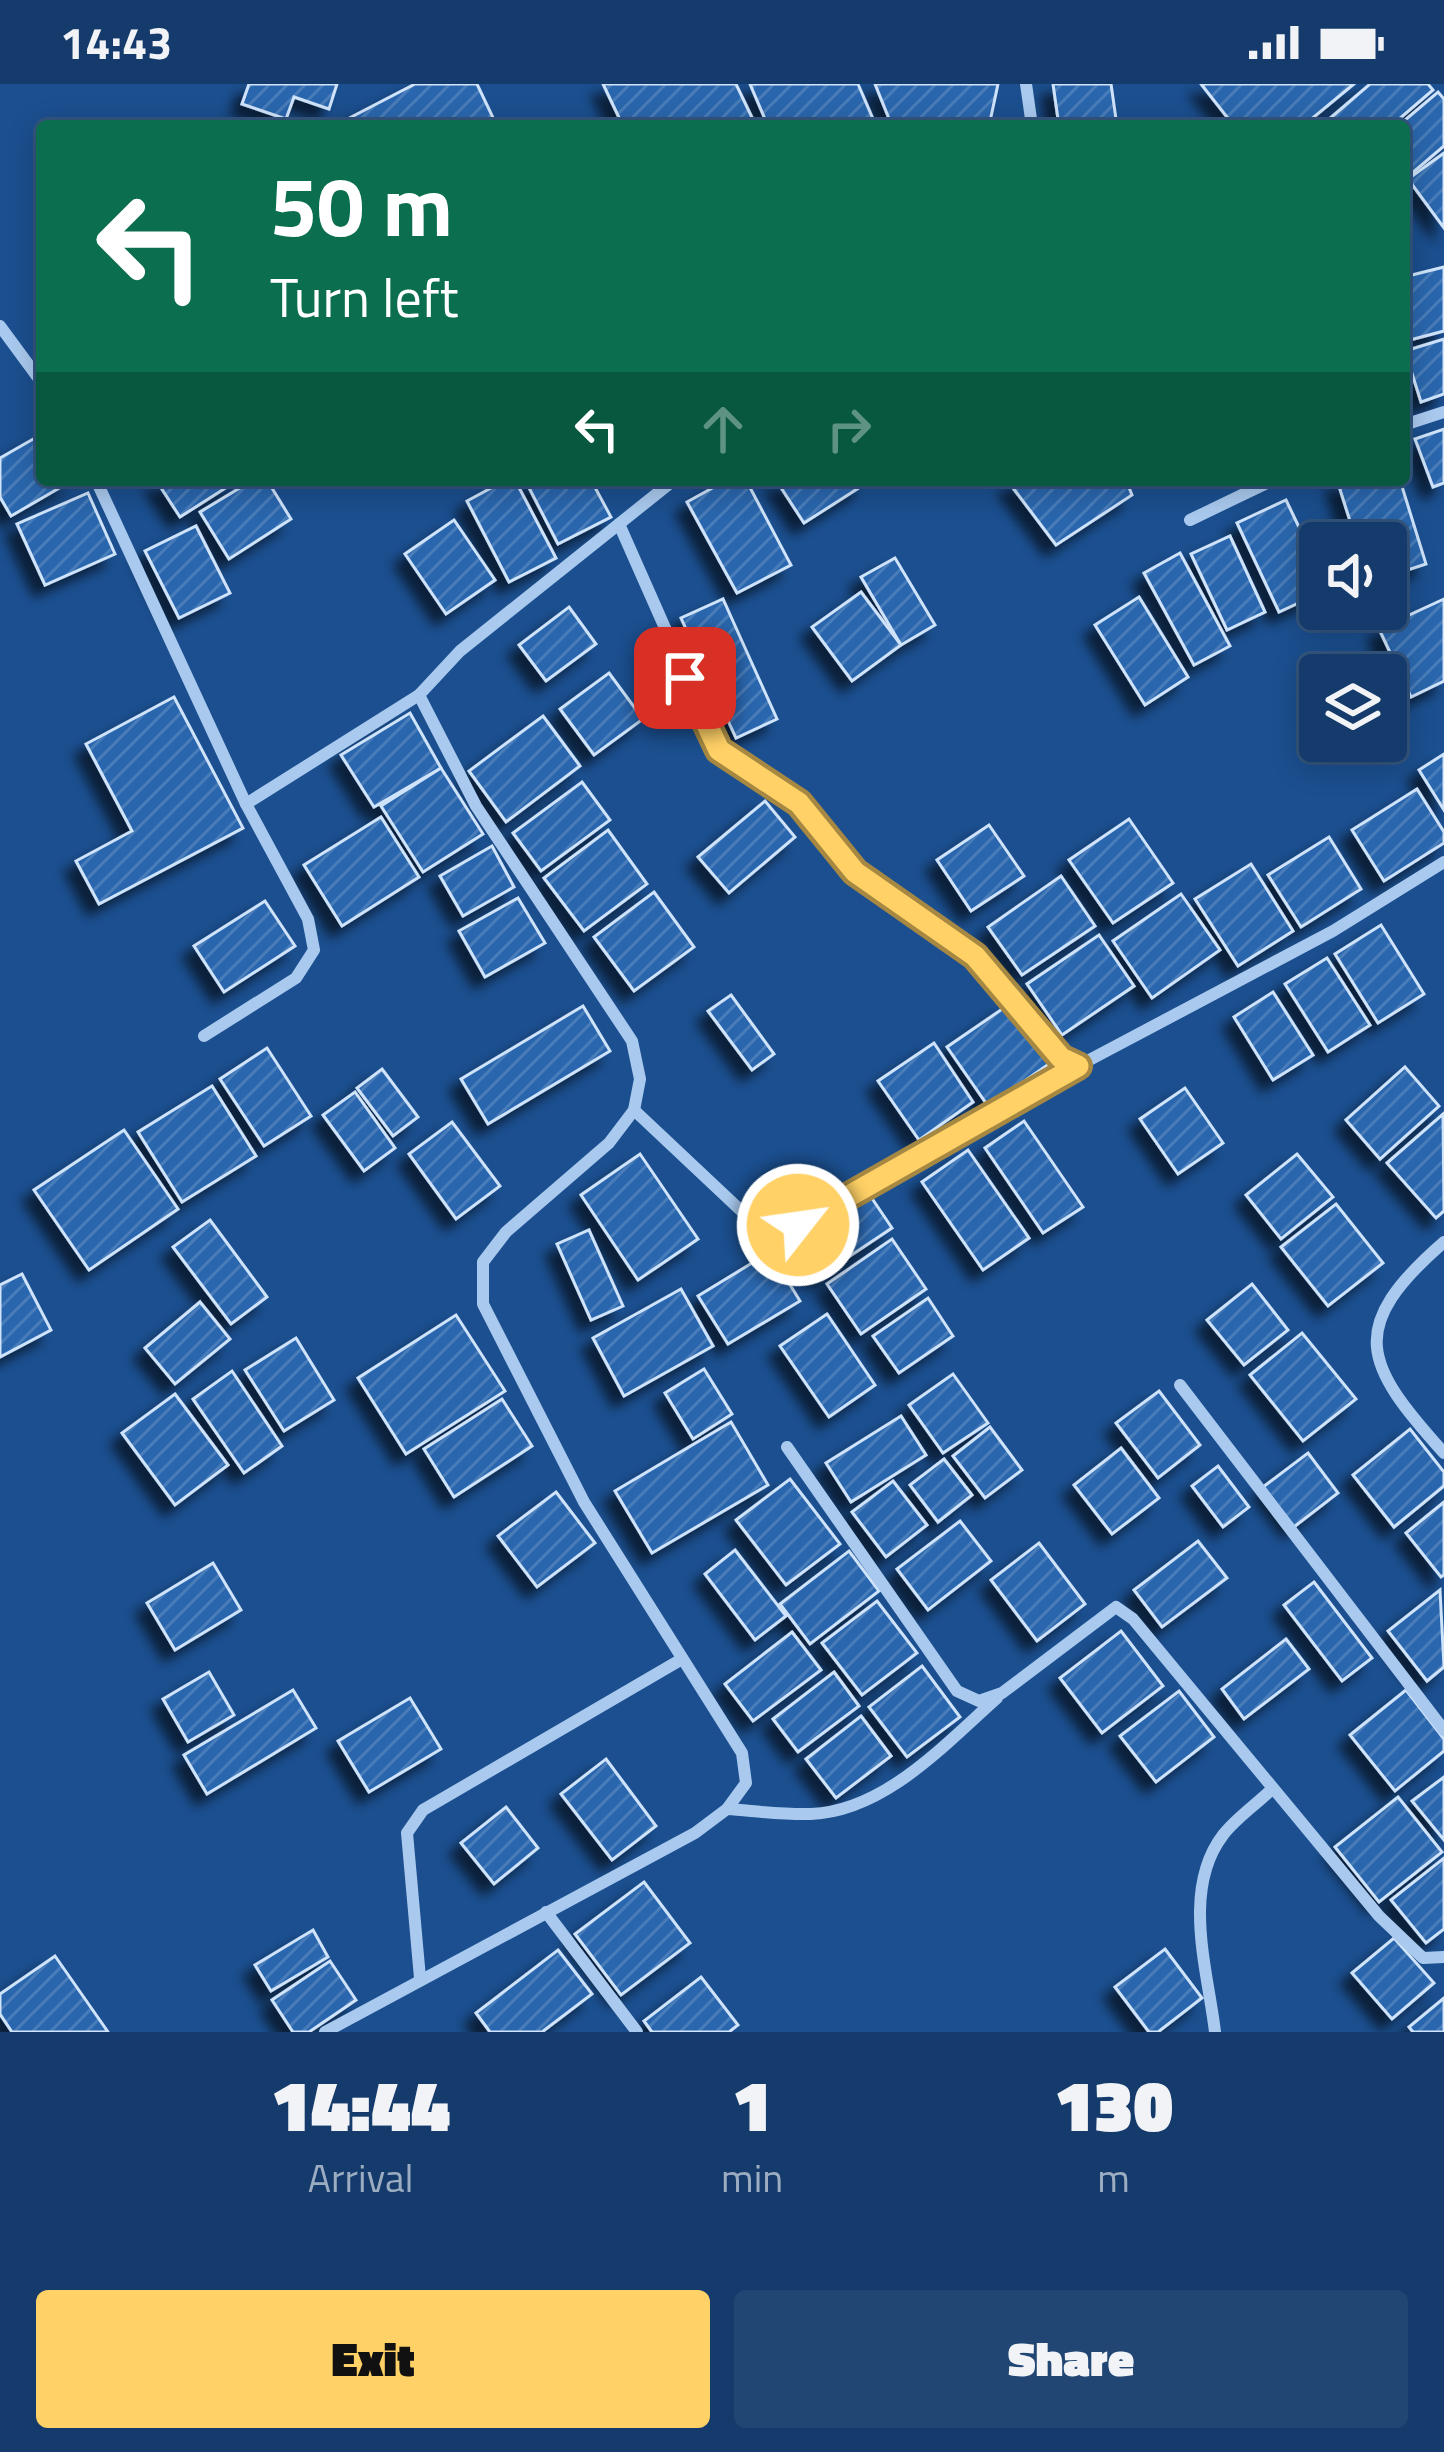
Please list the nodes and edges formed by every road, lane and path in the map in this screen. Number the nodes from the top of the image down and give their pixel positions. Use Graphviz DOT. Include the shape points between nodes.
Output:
graph roads {
  1 [pos="1026,84"];
  2 [pos="1031,120"];
  3 [pos="0,326"];
  4 [pos="36,374"];
  5 [pos="1444,412"];
  6 [pos="1410,423"];
  7 [pos="99,486"];
  8 [pos="667,486"];
  9 [pos="1261,486"];
  10 [pos="1190,520"];
  11 [pos="620,524"];
  12 [pos="419,694"];
  13 [pos="246,804"];
  14 [pos="1444,862"];
  15 [pos="204,1036"];
  16 [pos="1078,1066"];
  17 [pos="634,1110"];
  18 [pos="1444,1242"];
  19 [pos="1180,1385"];
  20 [pos="787,1448"];
  21 [pos="1444,1453"];
  22 [pos="682,1659"];
  23 [pos="1002,1693"];
  24 [pos="1444,1730"];
  25 [pos="1272,1790"];
  26 [pos="727,1809"];
  27 [pos="546,1912"];
  28 [pos="1444,1958"];
  29 [pos="420,1978"];
  30 [pos="325,2032"];
  31 [pos="637,2032"];
  32 [pos="1215,2032"];
  1 -- 2 [label="street"];
  3 -- 4 [label="street"];
  5 -- 6 [label="street"];
  7 -- 13 [label="street"];
  8 -- 11 [label="street"];
  9 -- 10 [label="street"];
  11 -- 12 [label="street" via="460,651"];
  11 -- 16 [label="street" via="719,750 799,803 855,872 975,956 1061,1058"];
  12 -- 13 [label="street"];
  12 -- 17 [label="street" via="476,806 632,1040 640,1079"];
  13 -- 15 [label="street" via="308,919 314,950 296,978"];
  14 -- 16 [label="street" via="1334,931"];
  16 -- 17 [label="street" via="798,1225 752,1221"];
  17 -- 22 [label="street" via="610,1143 506,1232 483,1262 483,1304 584,1502"];
  18 -- 21 [label="street" via="1399,1286 1373,1346 1382,1374"];
  19 -- 24 [label="street"];
  20 -- 23 [label="street" via="957,1691 979,1702"];
  22 -- 26 [label="street" via="742,1754 746,1783"];
  22 -- 29 [label="street" via="423,1810 407,1833"];
  23 -- 25 [label="street" via="1116,1607"];
  23 -- 26 [label="street" via="929,1758 858,1802 814,1814"];
  25 -- 28 [label="street" via="1379,1916 1423,1958"];
  25 -- 32 [label="street" via="1222,1836 1207,1870 1202,1959"];
  26 -- 27 [label="street"];
  27 -- 29 [label="street"];
  27 -- 31 [label="street"];
  29 -- 30 [label="street"];
}
